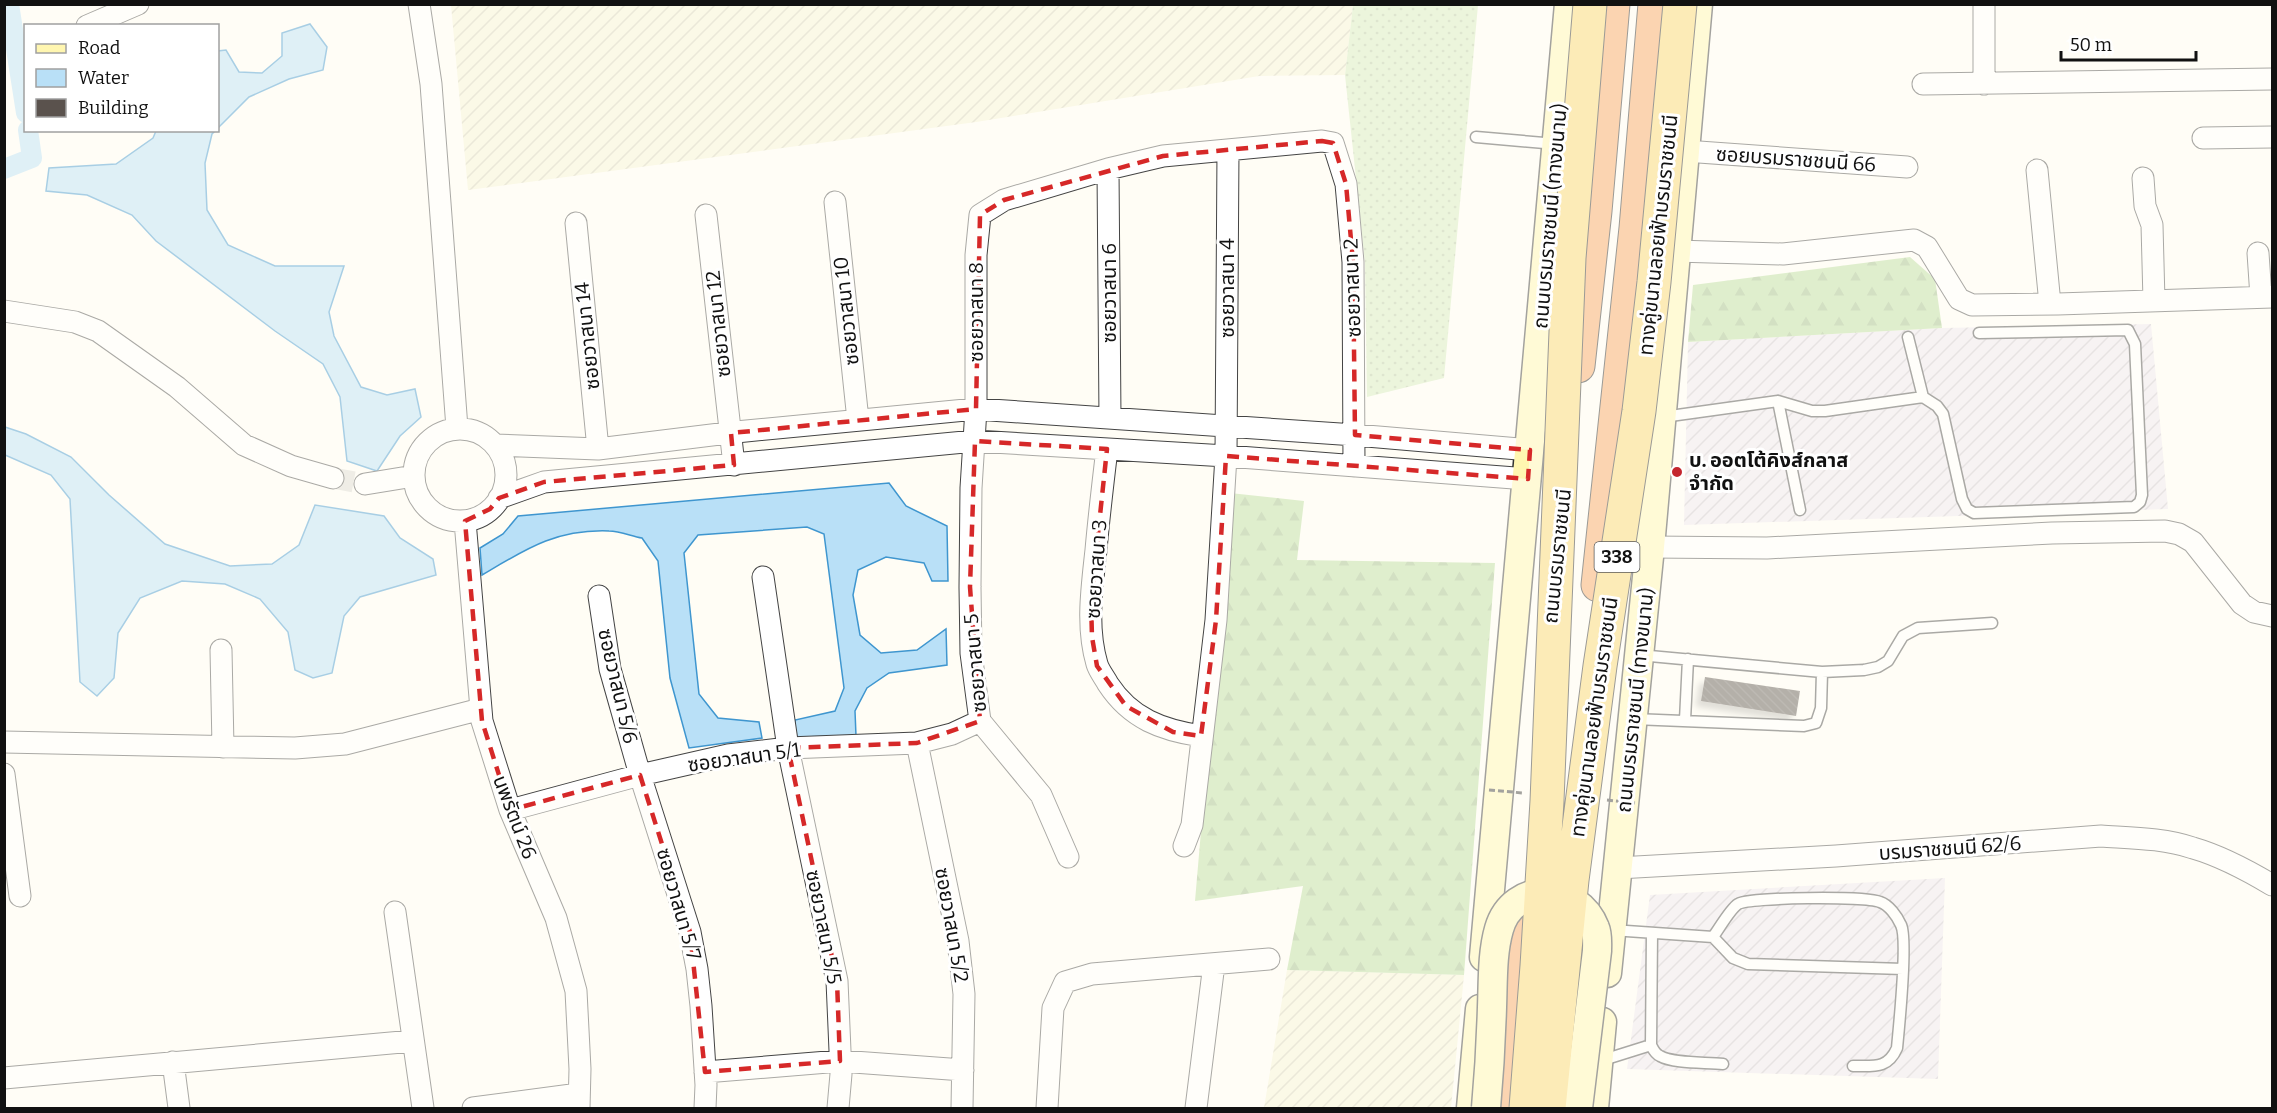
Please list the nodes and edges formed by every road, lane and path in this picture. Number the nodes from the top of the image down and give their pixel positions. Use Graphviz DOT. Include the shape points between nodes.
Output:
graph roads {
  1 [pos="138,4"];
  2 [pos="419,4"];
  3 [pos="1569,4"];
  4 [pos="1590,4"];
  5 [pos="1613,4"];
  6 [pos="1655,4"];
  7 [pos="1680,4"];
  8 [pos="1698,4"];
  9 [pos="1984,4"];
  10 [pos="92,24"];
  11 [pos="2272,79"];
  12 [pos="1923,84"];
  13 [pos="1984,84"];
  14 [pos="2272,136"];
  15 [pos="1476,137"];
  16 [pos="2203,138"];
  17 [pos="1557,144"];
  18 [pos="1228,150"];
  19 [pos="1685,151"];
  20 [pos="1908,166"];
  21 [pos="1108,169"];
  22 [pos="2037,170"];
  23 [pos="2143,178"];
  24 [pos="835,202"];
  25 [pos="706,215"];
  26 [pos="576,223"];
  27 [pos="1676,251"];
  28 [pos="2258,253"];
  29 [pos="2267,297"];
  30 [pos="2154,301"];
  31 [pos="2050,304"];
  32 [pos="4,311"];
  33 [pos="1979,333"];
  34 [pos="1908,337"];
  35 [pos="1923,397"];
  36 [pos="1778,401"];
  37 [pos="976,409"];
  38 [pos="1662,417"];
  39 [pos="1110,418"];
  40 [pos="858,420"];
  41 [pos="1226,426"];
  42 [pos="457,428"];
  43 [pos="730,433"];
  44 [pos="1355,435"];
  45 [pos="975,441"];
  46 [pos="495,445"];
  47 [pos="598,449"];
  48 [pos="1107,449"];
  49 [pos="1530,450"];
  50 [pos="1226,456"];
  51 [pos="734,465"];
  52 [pos="1354,466"];
  53 [pos="414,476"];
  54 [pos="333,477"];
  55 [pos="1528,480"];
  56 [pos="365,484"];
  57 [pos="499,498"];
  58 [pos="1800,510"];
  59 [pos="465,520"];
  60 [pos="1650,547"];
  61 [pos="763,577"];
  62 [pos="599,596"];
  63 [pos="2272,616"];
  64 [pos="1992,623"];
  65 [pos="221,650"];
  66 [pos="1639,655"];
  67 [pos="1688,659"];
  68 [pos="1822,672"];
  69 [pos="481,709"];
  70 [pos="1633,718"];
  71 [pos="1685,720"];
  72 [pos="980,721"];
  73 [pos="1201,736"];
  74 [pos="4,742"];
  75 [pos="917,743"];
  76 [pos="223,747"];
  77 [pos="788,748"];
  78 [pos="4,774"];
  79 [pos="640,775"];
  80 [pos="510,810"];
  81 [pos="1184,846"];
  82 [pos="1068,857"];
  83 [pos="1618,868"];
  84 [pos="2272,885"];
  85 [pos="20,896"];
  86 [pos="395,912"];
  87 [pos="1612,930"];
  88 [pos="1652,933"];
  89 [pos="1713,937"];
  90 [pos="1269,959"];
  91 [pos="1214,964"];
  92 [pos="1903,969"];
  93 [pos="413,1041"];
  94 [pos="1651,1045"];
  95 [pos="840,1061"];
  96 [pos="1598,1061"];
  97 [pos="173,1062"];
  98 [pos="1723,1064"];
  99 [pos="1853,1066"];
  100 [pos="963,1070"];
  101 [pos="705,1072"];
  102 [pos="4,1078"];
  103 [pos="579,1101"];
  104 [pos="179,1108"];
  105 [pos="423,1108"];
  106 [pos="472,1108"];
  107 [pos="705,1108"];
  108 [pos="837,1108"];
  109 [pos="962,1108"];
  110 [pos="1047,1108"];
  111 [pos="1196,1108"];
  112 [pos="1470,1108"];
  113 [pos="1486,1108"];
  114 [pos="1508,1108"];
  115 [pos="1526,1108"];
  116 [pos="1549,1108"];
  117 [pos="1557,1108"];
  118 [pos="1578,1108"];
  119 [pos="1594,1108"];
  1 -- 10 [label="street"];
  2 -- 42 [label="street" via="431,84"];
  3 -- 17 [label="main road, ถนนบรมราชชนนี (ทางขนาน)"];
  4 -- 115 [label="main road, ทางคู่ขนานลอยฟ้าบรมราชชนนี, bridge" via="1569,258 1547,801"];
  5 -- 114 [label="highway, ถนนบรมราชชนนี" via="1595,211 1548,637"];
  6 -- 117 [label="highway, 338" via="1636,228 1593,630"];
  7 -- 116 [label="main road, ทางคู่ขนานลอยฟ้าบรมราชชนนี / 338, bridge" via="1639,411 1572,880"];
  8 -- 19 [label="main road, ถนนบรมราชชนนี (ทางขนาน) / 338"];
  9 -- 13 [label="street"];
  11 -- 13 [label="street"];
  12 -- 13 [label="street"];
  14 -- 16 [label="street"];
  15 -- 17 [label="lane"];
  17 -- 49 [label="main road, ถนนบรมราชชนนี (ทางขนาน)"];
  18 -- 21 [label="street" via="1163,156"];
  18 -- 41 [label="street, ซอยวาสนา 4"];
  18 -- 44 [label="street, ซอยวาสนา 2" via="1334,143 1346,184 1353,262"];
  19 -- 20 [label="street, ซอยบรมราชชนนี 66"];
  19 -- 27 [label="main road, ถนนบรมราชชนนี (ทางขนาน) / 338"];
  21 -- 37 [label="street, ซอยวาสนา 8" via="1004,200 980,215 976,255"];
  21 -- 39 [label="street, ซอยวาสนา 6"];
  22 -- 31 [label="street"];
  23 -- 30 [label="street" via="2145,206 2152,225"];
  24 -- 40 [label="street, ซอยวาสนา 10"];
  25 -- 43 [label="street, ซอยวาสนา 12"];
  26 -- 47 [label="street, ซอยวาสนา 14"];
  27 -- 31 [label="street" via="1783,254 1914,240 1928,247 1959,299 1972,305"];
  27 -- 38 [label="main road, ถนนบรมราชชนนี (ทางขนาน) / 338"];
  28 -- 29 [label="street"];
  29 -- 30 [label="street"];
  30 -- 31 [label="street"];
  32 -- 54 [label="street" via="75,322 98,331 177,387 244,445 291,466"];
  33 -- 35 [label="lane" via="2128,330 2135,344 2140,502 2134,507 1974,513 1962,499 1943,414"];
  34 -- 35 [label="lane"];
  35 -- 36 [label="lane" via="1825,411"];
  36 -- 38 [label="lane"];
  36 -- 58 [label="lane"];
  37 -- 39 [label="street"];
  37 -- 40 [label="street"];
  37 -- 45 [label="street, ซอยวาสนา 8"];
  38 -- 60 [label="main road, ถนนบรมราชชนนี (ทางขนาน) / 338"];
  39 -- 41 [label="street"];
  40 -- 43 [label="street"];
  41 -- 44 [label="street"];
  41 -- 50 [label="street, ซอยวาสนา 4"];
  42 -- 46 [label="street" via="478,433"];
  42 -- 53 [label="street" via="429,440 414,466"];
  43 -- 47 [label="street"];
  43 -- 51 [label="street, ซอยวาสนา 12"];
  44 -- 49 [label="street"];
  44 -- 52 [label="street, ซอยวาสนา 2"];
  45 -- 48 [label="street"];
  45 -- 51 [label="street"];
  45 -- 72 [label="street, ซอยวาสนา 5" via="970,598 971,653"];
  46 -- 47 [label="street"];
  46 -- 57 [label="street" via="506,472"];
  48 -- 50 [label="street"];
  48 -- 73 [label="street, ซอยวาสนา 3" via="1091,601 1097,666 1126,706 1148,721 1173,732"];
  49 -- 55 [label="main road, ถนนบรมราชชนนี (ทางขนาน)"];
  50 -- 52 [label="street"];
  50 -- 73 [label="street, ซอยวาสนา 4" via="1216,620"];
  51 -- 57 [label="street" via="544,482"];
  52 -- 55 [label="street"];
  53 -- 56 [label="street"];
  53 -- 59 [label="street" via="418,495 426,507 438,516"];
  55 -- 112 [label="main road, ถนนบรมราชชนนี (ทางขนาน)"];
  57 -- 59 [label="street" via="484,513"];
  59 -- 69 [label="street, นพรัตน์ 26"];
  60 -- 63 [label="street" via="1767,548 2165,531 2193,542 2242,604"];
  60 -- 66 [label="main road, ถนนบรมราชชนนี (ทางขนาน) / 338"];
  61 -- 77 [label="street, ซอยวาสนา 5/5"];
  62 -- 79 [label="street, ซอยวาสนา 5/6" via="610,669"];
  64 -- 68 [label="lane" via="1918,628 1903,636 1888,661 1878,667"];
  65 -- 76 [label="street"];
  66 -- 67 [label="lane"];
  66 -- 70 [label="main road, ถนนบรมราชชนนี (ทางขนาน) / 338"];
  67 -- 68 [label="lane"];
  67 -- 71 [label="lane"];
  68 -- 71 [label="lane" via="1821,708 1816,723 1804,726"];
  69 -- 76 [label="street" via="345,744"];
  69 -- 80 [label="street, นพรัตน์ 26"];
  70 -- 71 [label="lane"];
  70 -- 83 [label="main road, ถนนบรมราชชนนี (ทางขนาน) / 338"];
  72 -- 75 [label="street, ซอยวาสนา 5/1" via="952,734"];
  72 -- 82 [label="street, ซอยวาสนา 5" via="1041,795"];
  73 -- 81 [label="street, ซอยวาสนา 4" via="1191,825"];
  74 -- 76 [label="street"];
  75 -- 77 [label="street, ซอยวาสนา 5/1"];
  75 -- 100 [label="street, ซอยวาสนา 5/2" via="958,941 964,994"];
  77 -- 79 [label="street, ซอยวาสนา 5/1" via="728,755"];
  77 -- 95 [label="street, ซอยวาสนา 5/5" via="837,981"];
  78 -- 85 [label="street"];
  79 -- 80 [label="street, ซอยวาสนา 5/1"];
  79 -- 101 [label="street, ซอยวาสนา 5/7" via="690,932 698,978"];
  80 -- 103 [label="street, นพรัตน์ 26" via="556,918 576,992"];
  83 -- 84 [label="street, บรมราชชนนี 62/6" via="2101,836 2191,847 2233,863"];
  83 -- 87 [label="main road, ถนนบรมราชชนนี (ทางขนาน) / 338"];
  86 -- 93 [label="street"];
  87 -- 88 [label="lane"];
  87 -- 96 [label="main road, ถนนบรมราชชนนี (ทางขนาน) / 338"];
  88 -- 89 [label="lane"];
  88 -- 94 [label="lane"];
  89 -- 92 [label="lane" via="1733,958 1748,964"];
  89 -- 92 [label="lane" via="1737,904 1754,899 1880,902 1894,913 1903,928"];
  90 -- 91 [label="street"];
  91 -- 110 [label="street" via="1092,974 1065,982 1053,1008"];
  91 -- 111 [label="street"];
  92 -- 99 [label="lane" via="1898,1048 1892,1060 1881,1065"];
  93 -- 97 [label="street"];
  93 -- 105 [label="street"];
  94 -- 96 [label="lane"];
  94 -- 98 [label="lane" via="1660,1057"];
  95 -- 100 [label="street"];
  95 -- 101 [label="street"];
  95 -- 108 [label="street, ซอยวาสนา 5/5"];
  96 -- 119 [label="main road, ถนนบรมราชชนนี (ทางขนาน) / 338"];
  97 -- 102 [label="street"];
  97 -- 104 [label="street"];
  100 -- 109 [label="street, ซอยวาสนา 5/2"];
  101 -- 107 [label="street, ซอยวาสนา 5/7"];
  103 -- 106 [label="street"];
  113 -- 118 [label="main road, bridge" via="1498,930 1514,902 1545,893 1576,903 1590,916 1597,930"];
}
